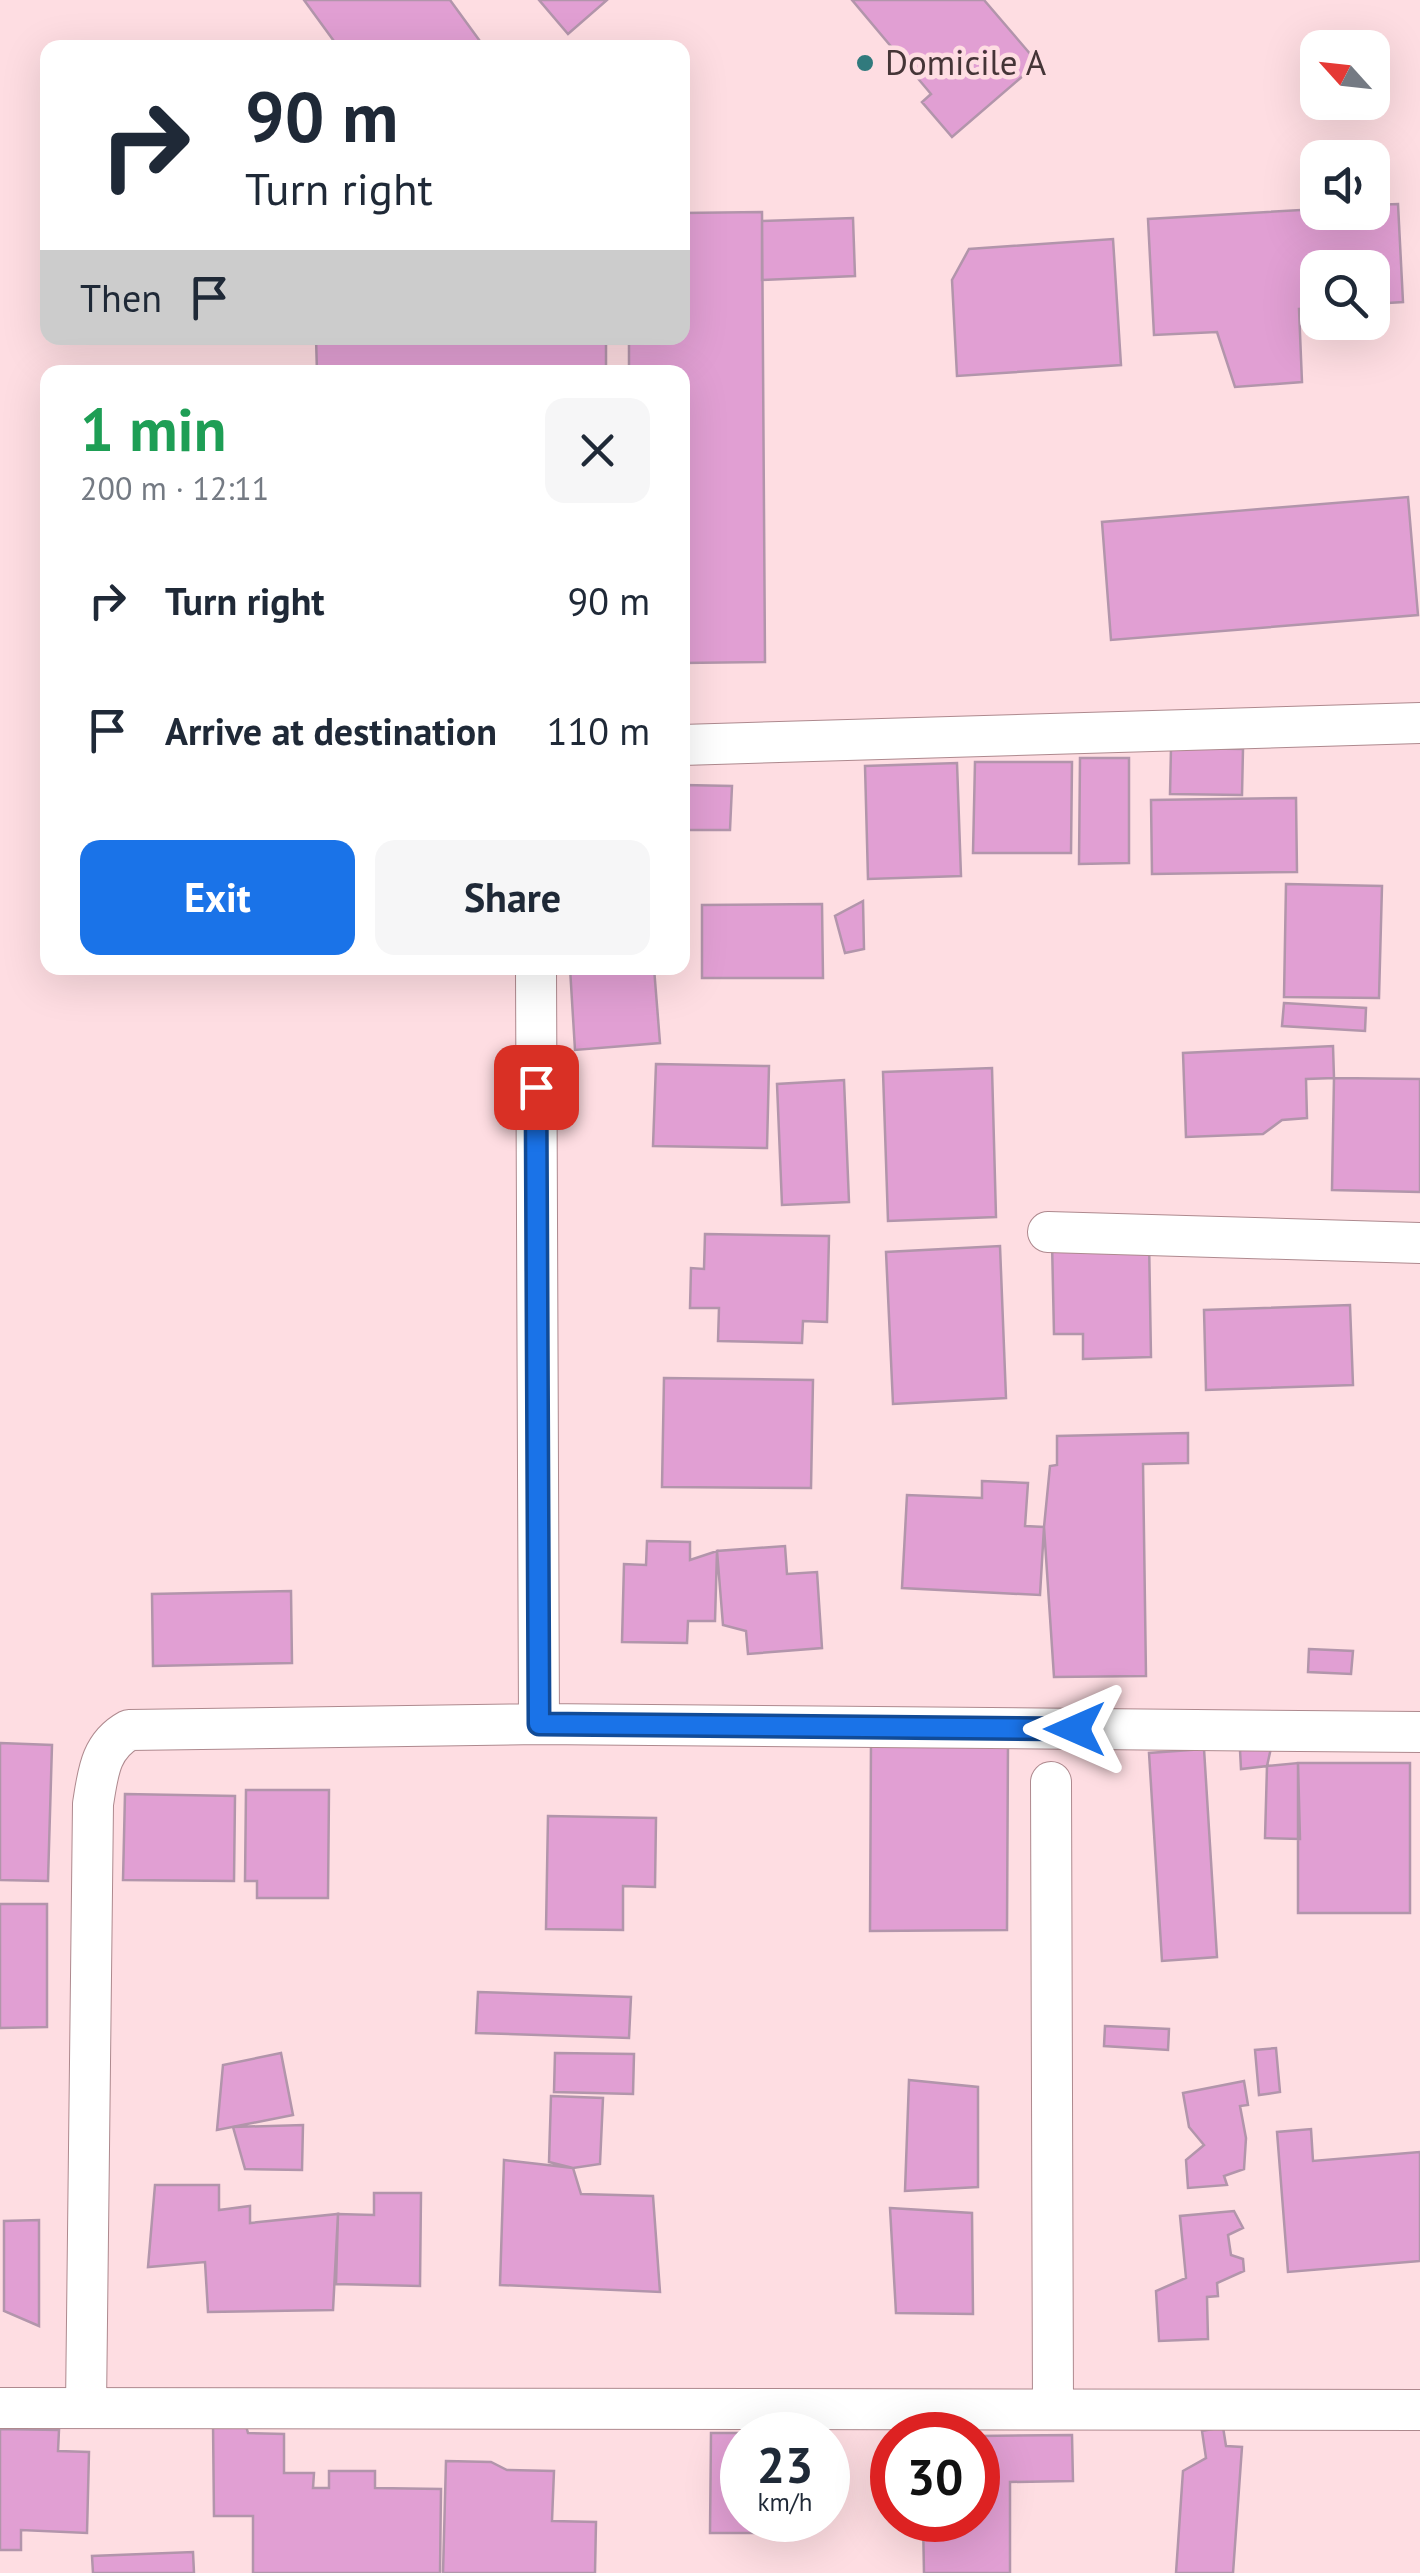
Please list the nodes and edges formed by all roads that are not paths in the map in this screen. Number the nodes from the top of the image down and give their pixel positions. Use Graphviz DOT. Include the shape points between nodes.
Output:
graph roads {
  1 [pos="1420,724"];
  2 [pos="690,745"];
  3 [pos="536,975"];
  4 [pos="1048,1232"];
  5 [pos="1420,1243"];
  6 [pos="539,1724"];
  7 [pos="1420,1732"];
  8 [pos="1051,1782"];
  9 [pos="86,2407"];
  10 [pos="0,2408"];
  11 [pos="1052,2410"];
  12 [pos="1420,2410"];
  1 -- 2 [label="street"];
  3 -- 6 [label="street"];
  4 -- 5 [label="street"];
  6 -- 7 [label="street"];
  6 -- 9 [label="street" via="165,1728 114,1738 103,1755 92,1804"];
  8 -- 11 [label="street"];
  9 -- 10 [label="street"];
  9 -- 11 [label="street"];
  11 -- 12 [label="street"];
}
